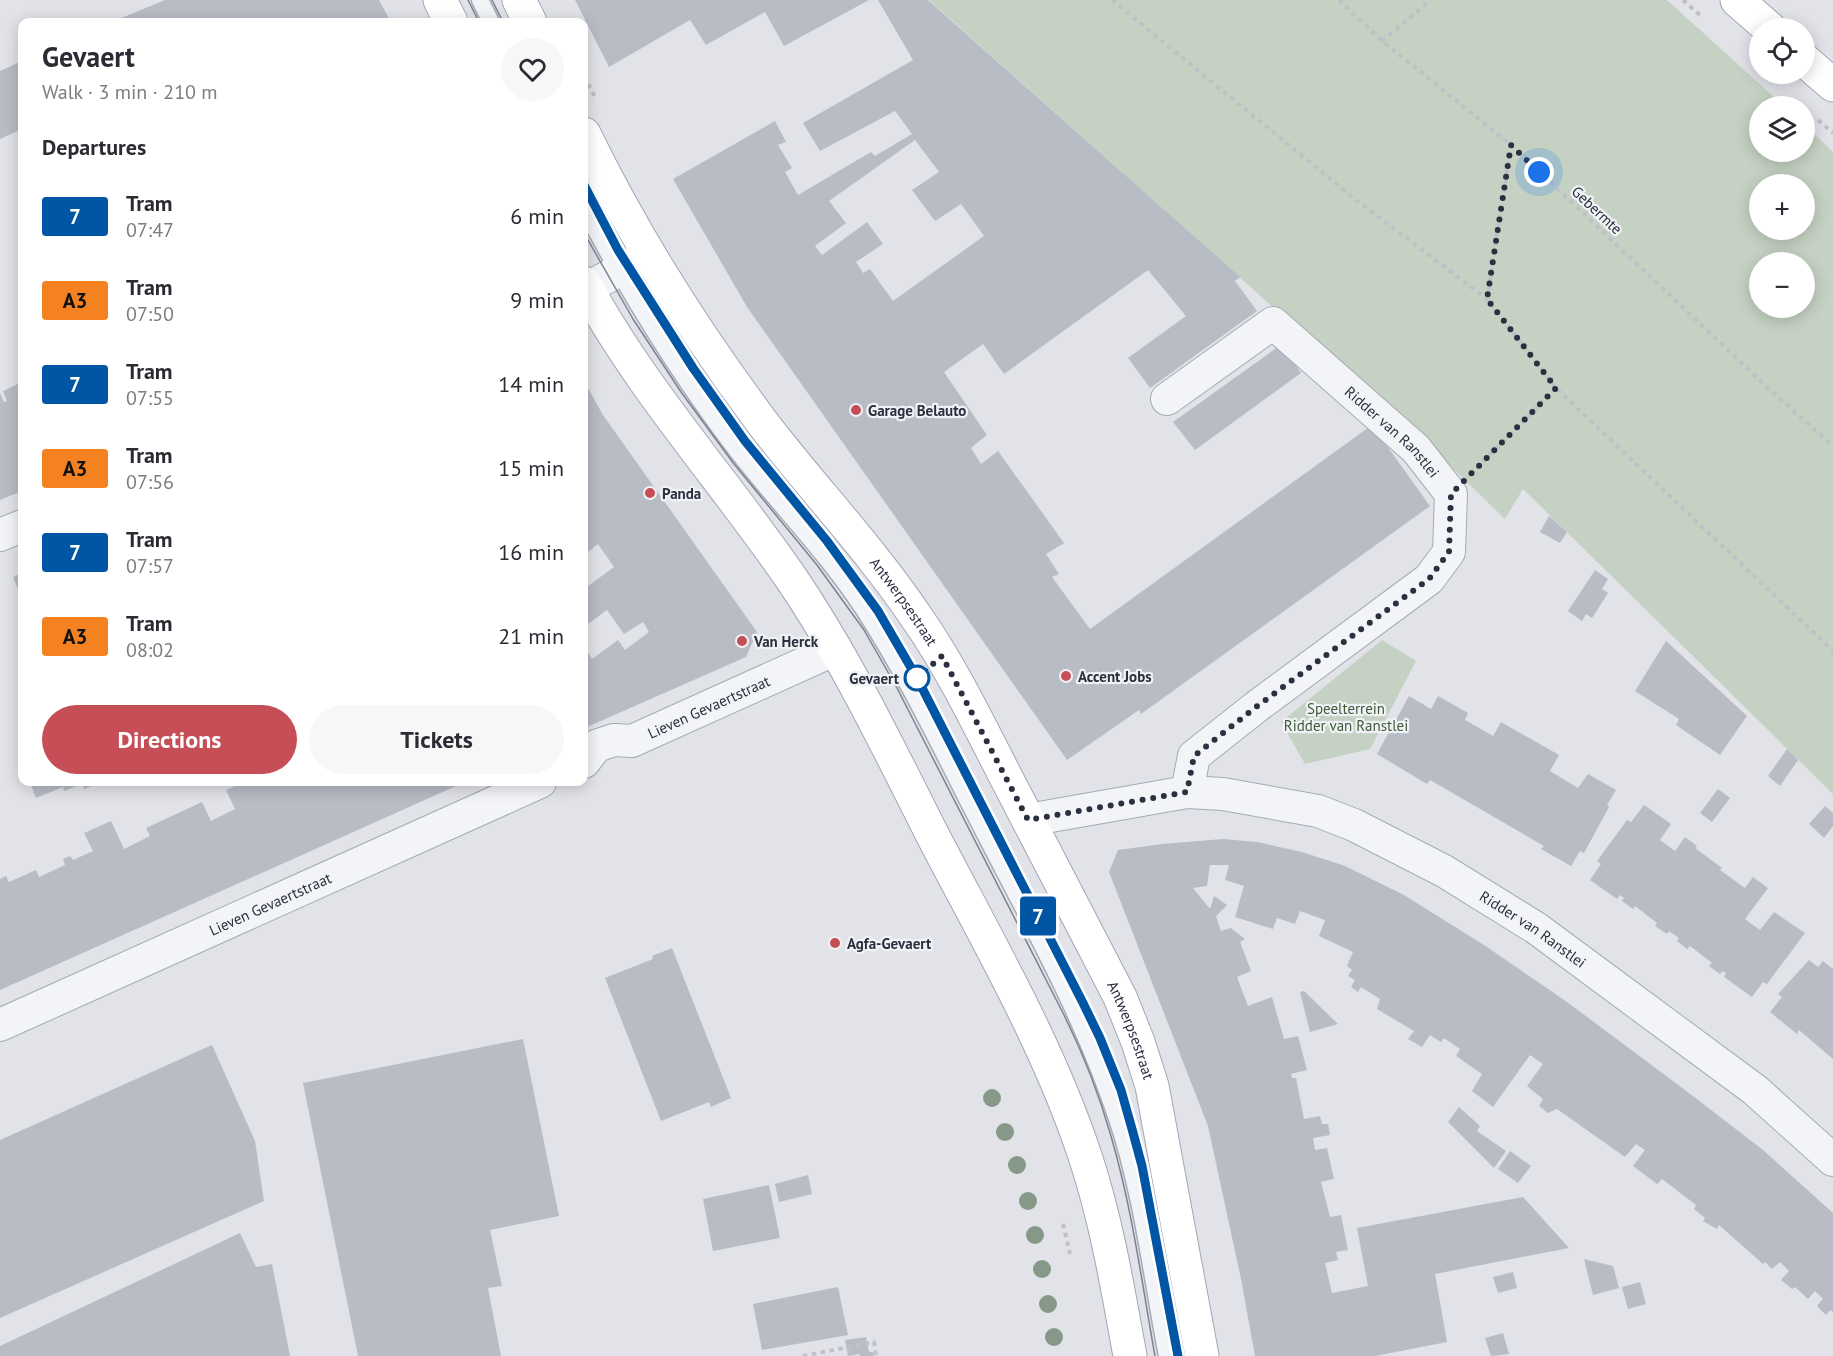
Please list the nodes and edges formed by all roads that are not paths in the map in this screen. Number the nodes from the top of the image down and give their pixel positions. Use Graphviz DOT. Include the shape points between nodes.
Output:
graph roads {
  1 [pos="440,0"];
  2 [pos="480,0"];
  3 [pos="519,0"];
  4 [pos="1737,0"];
  5 [pos="449,18"];
  6 [pos="489,18"];
  7 [pos="528,18"];
  8 [pos="1758,18"];
  9 [pos="1815,69"];
  10 [pos="1833,85"];
  11 [pos="588,142"];
  12 [pos="588,215"];
  13 [pos="649,254"];
  14 [pos="618,270"];
  15 [pos="588,285"];
  16 [pos="588,293"];
  17 [pos="1167,399"];
  18 [pos="18,528"];
  19 [pos="0,535"];
  20 [pos="836,649"];
  21 [pos="588,757"];
  22 [pos="531,786"];
  23 [pos="1187,792"];
  24 [pos="1028,820"];
  25 [pos="0,1026"];
  26 [pos="1833,1160"];
  27 [pos="1130,1356"];
  28 [pos="1167,1356"];
  29 [pos="1202,1356"];
  1 -- 5 [label="main road"];
  2 -- 6 [label="lane"];
  3 -- 7 [label="main road"];
  4 -- 8 [label="main road"];
  9 -- 10 [label="main road"];
  11 -- 13 [label="main road, Antwerpsestraat"];
  12 -- 14 [label="lane"];
  13 -- 14 [label="street"];
  13 -- 24 [label="main road, Antwerpsestraat" via="762,422 857,537 915,615 951,670"];
  14 -- 15 [label="street"];
  14 -- 28 [label="lane" via="645,317 736,450 863,608 901,671 1088,1038 1119,1123 1134,1182"];
  16 -- 20 [label="main road" via="654,394 790,577"];
  17 -- 23 [label="street, Ridder van Ranstlei" via="1273,323 1416,449 1451,494 1449,552 1429,579 1194,756"];
  18 -- 19 [label="street"];
  20 -- 21 [label="street, Lieven Gevaertstraat" via="632,741 614,740 596,746"];
  20 -- 27 [label="main road" via="1030,1026 1072,1119 1099,1202"];
  22 -- 25 [label="street, Lieven Gevaertstraat"];
  23 -- 24 [label="street, Ridder van Ranstlei"];
  23 -- 26 [label="street, Ridder van Ranstlei" via="1223,794 1318,811 1444,871 1536,928 1755,1090"];
  24 -- 29 [label="main road, Antwerpsestraat" via="1120,997 1142,1053 1152,1086"];
}
